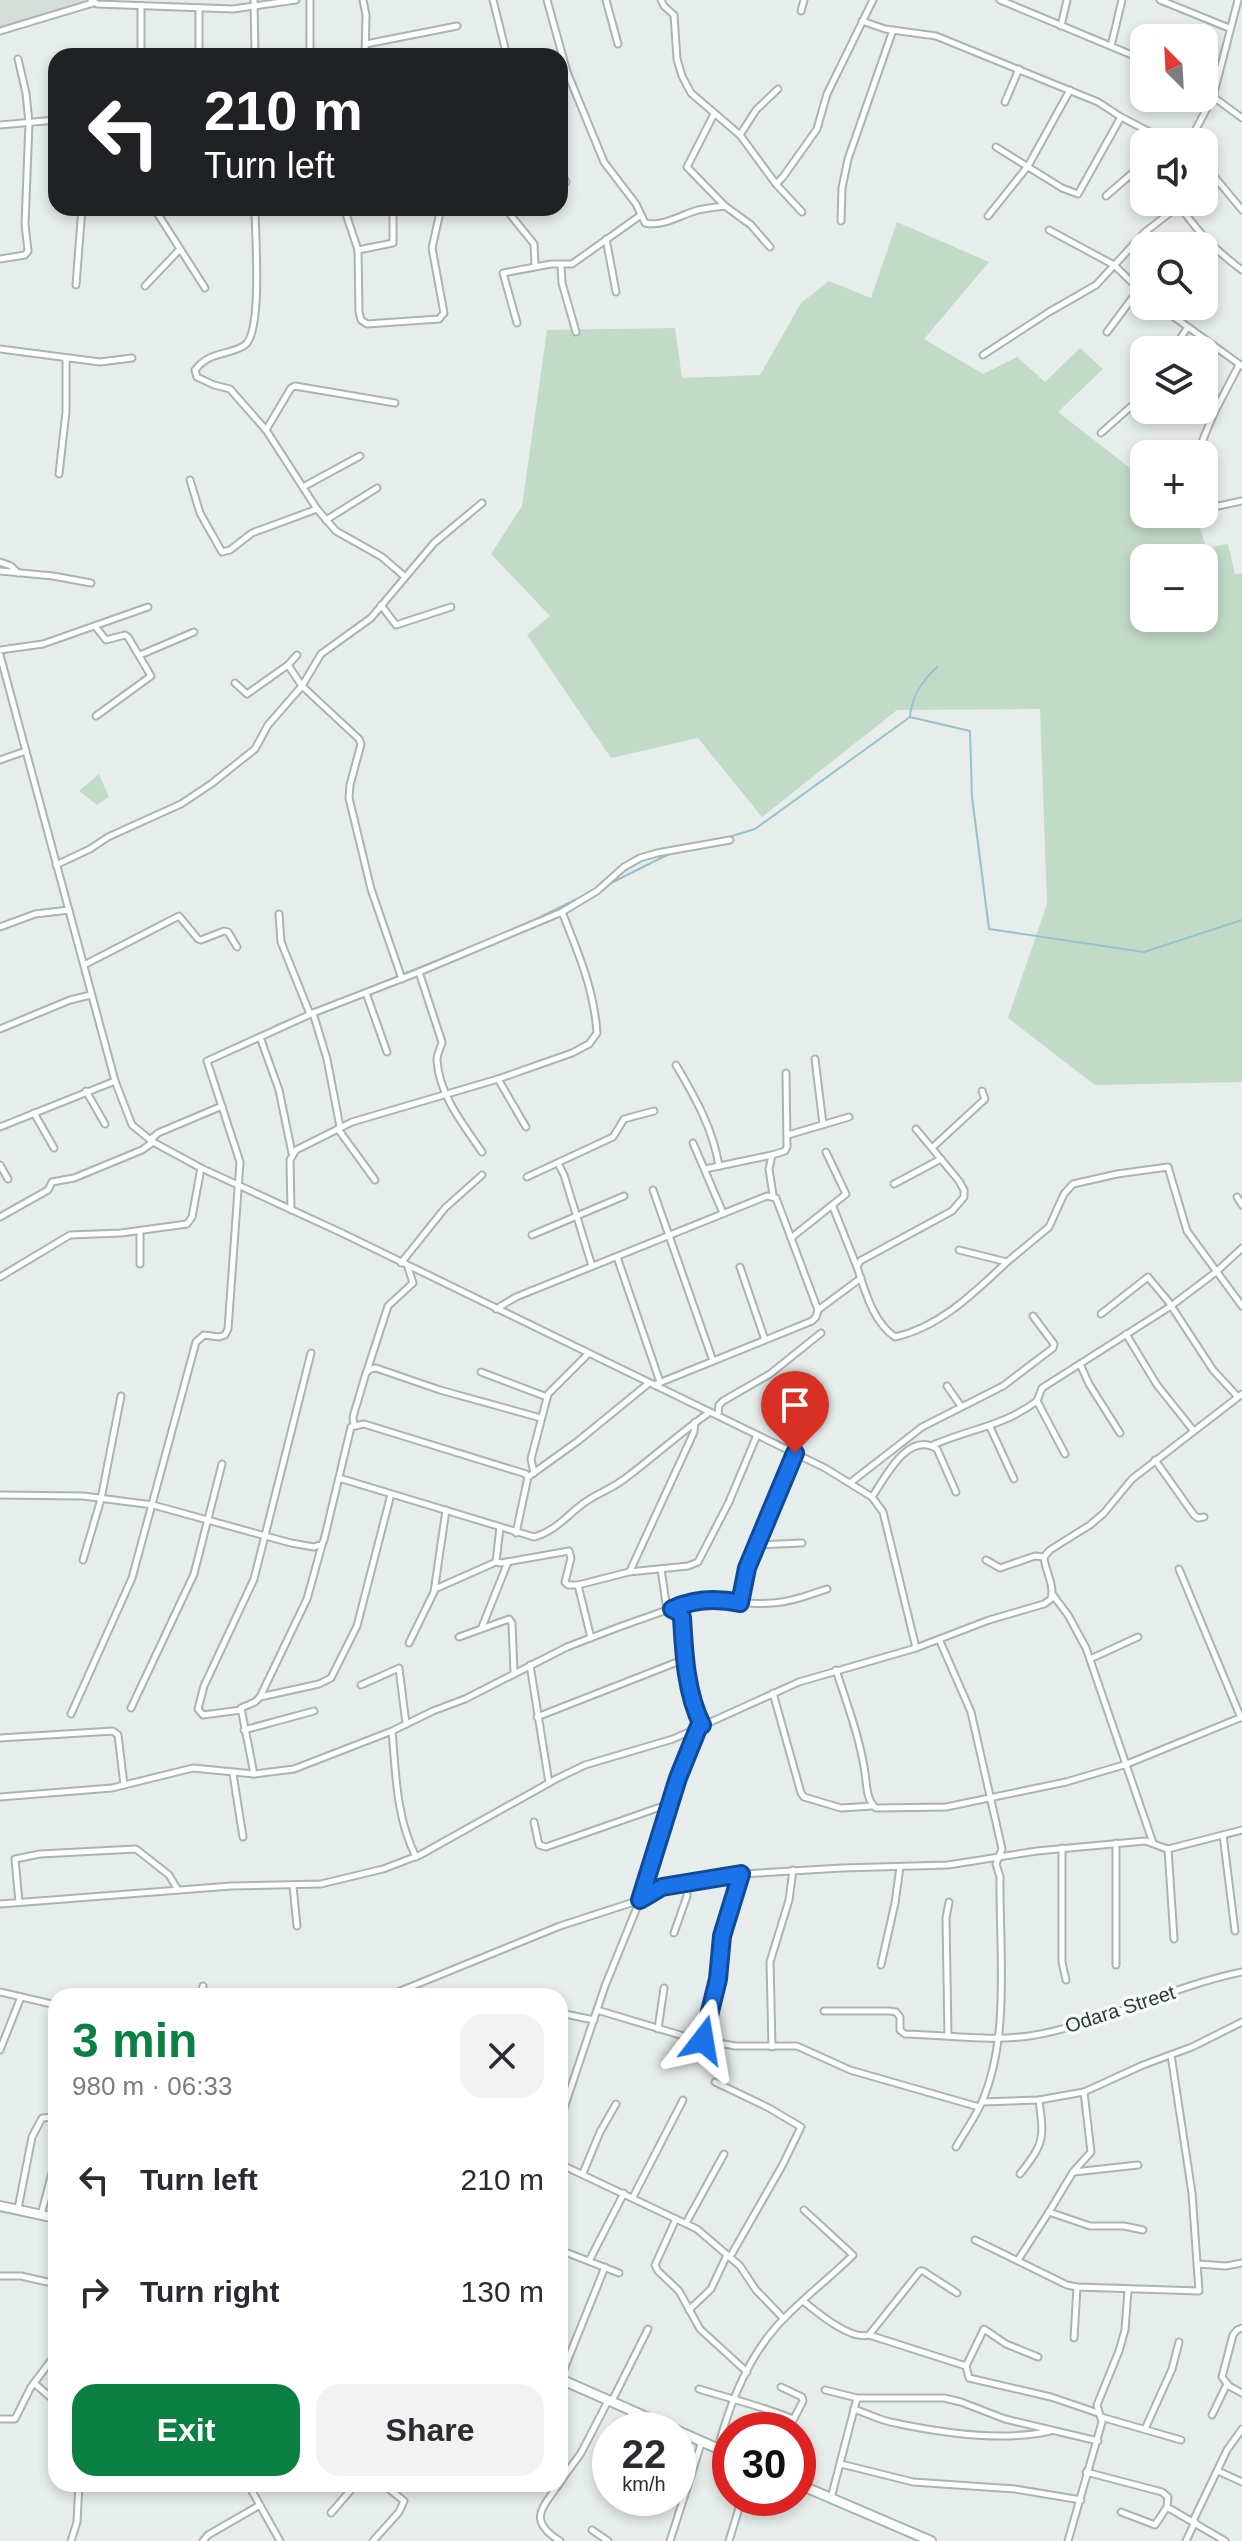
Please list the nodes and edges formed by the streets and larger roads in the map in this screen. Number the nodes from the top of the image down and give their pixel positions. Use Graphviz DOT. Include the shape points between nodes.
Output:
graph roads {
  1 [pos="254,0"];
  2 [pos="296,0"];
  3 [pos="310,0"];
  4 [pos="363,0"];
  5 [pos="493,0"];
  6 [pos="547,0"];
  7 [pos="606,0"];
  8 [pos="661,0"];
  9 [pos="804,0"];
  10 [pos="873,0"];
  11 [pos="1000,0"];
  12 [pos="1067,0"];
  13 [pos="1122,0"];
  14 [pos="1160,0"];
  15 [pos="1238,0"];
  16 [pos="92,2"];
  17 [pos="1015,3"];
  18 [pos="141,6"];
  19 [pos="199,8"];
  20 [pos="254,8"];
  21 [pos="801,11"];
  22 [pos="862,21"];
  23 [pos="457,26"];
  24 [pos="1061,26"];
  25 [pos="1229,28"];
  26 [pos="893,30"];
  27 [pos="0,31"];
  28 [pos="366,44"];
  29 [pos="618,44"];
  30 [pos="1111,46"];
  31 [pos="141,48"];
  32 [pos="199,48"];
  33 [pos="255,48"];
  34 [pos="310,48"];
  35 [pos="366,48"];
  36 [pos="505,48"];
  37 [pos="561,48"];
  38 [pos="1130,54"];
  39 [pos="18,59"];
  40 [pos="1019,69"];
  41 [pos="568,72"];
  42 [pos="1218,75"];
  43 [pos="778,89"];
  44 [pos="1070,90"];
  45 [pos="1218,101"];
  46 [pos="1005,102"];
  47 [pos="714,114"];
  48 [pos="1121,117"];
  49 [pos="1242,118"];
  50 [pos="48,121"];
  51 [pos="29,123"];
  52 [pos="0,125"];
  53 [pos="1142,128"];
  54 [pos="740,135"];
  55 [pos="996,147"];
  56 [pos="1028,166"];
  57 [pos="1130,175"];
  58 [pos="1218,183"];
  59 [pos="776,184"];
  60 [pos="1106,196"];
  61 [pos="725,206"];
  62 [pos="1242,210"];
  63 [pos="802,212"];
  64 [pos="641,215"];
  65 [pos="81,216"];
  66 [pos="159,216"];
  67 [pos="255,216"];
  68 [pos="347,216"];
  69 [pos="393,216"];
  70 [pos="439,216"];
  71 [pos="511,216"];
  72 [pos="988,216"];
  73 [pos="1166,216"];
  74 [pos="1189,216"];
  75 [pos="841,221"];
  76 [pos="1049,230"];
  77 [pos="606,239"];
  78 [pos="770,247"];
  79 [pos="180,249"];
  80 [pos="358,250"];
  81 [pos="0,259"];
  82 [pos="561,265"];
  83 [pos="1114,265"];
  84 [pos="535,266"];
  85 [pos="1242,270"];
  86 [pos="1130,281"];
  87 [pos="76,285"];
  88 [pos="145,286"];
  89 [pos="205,288"];
  90 [pos="616,292"];
  91 [pos="1130,305"];
  92 [pos="1177,320"];
  93 [pos="517,323"];
  94 [pos="1187,328"];
  95 [pos="576,332"];
  96 [pos="1107,332"];
  97 [pos="1182,336"];
  98 [pos="0,349"];
  99 [pos="983,355"];
  100 [pos="66,358"];
  101 [pos="132,358"];
  102 [pos="1241,365"];
  103 [pos="395,403"];
  104 [pos="1130,407"];
  105 [pos="266,430"];
  106 [pos="1101,433"];
  107 [pos="1203,440"];
  108 [pos="360,456"];
  109 [pos="59,474"];
  110 [pos="190,480"];
  111 [pos="303,487"];
  112 [pos="377,488"];
  113 [pos="1242,501"];
  114 [pos="482,503"];
  115 [pos="1218,506"];
  116 [pos="317,509"];
  117 [pos="326,520"];
  118 [pos="0,562"];
  119 [pos="0,571"];
  120 [pos="18,573"];
  121 [pos="404,576"];
  122 [pos="91,583"];
  123 [pos="381,605"];
  124 [pos="148,607"];
  125 [pos="451,607"];
  126 [pos="95,626"];
  127 [pos="194,632"];
  128 [pos="0,653"];
  129 [pos="140,655"];
  130 [pos="297,655"];
  131 [pos="288,665"];
  132 [pos="235,683"];
  133 [pos="302,686"];
  134 [pos="96,716"];
  135 [pos="26,751"];
  136 [pos="0,760"];
  137 [pos="730,840"];
  138 [pos="56,865"];
  139 [pos="69,910"];
  140 [pos="562,912"];
  141 [pos="279,914"];
  142 [pos="0,927"];
  143 [pos="237,947"];
  144 [pos="84,965"];
  145 [pos="419,972"];
  146 [pos="402,979"];
  147 [pos="366,993"];
  148 [pos="91,995"];
  149 [pos="311,1014"];
  150 [pos="0,1029"];
  151 [pos="260,1037"];
  152 [pos="387,1052"];
  153 [pos="815,1059"];
  154 [pos="676,1065"];
  155 [pos="786,1073"];
  156 [pos="498,1079"];
  157 [pos="115,1081"];
  158 [pos="86,1091"];
  159 [pos="982,1091"];
  160 [pos="444,1095"];
  161 [pos="222,1106"];
  162 [pos="654,1111"];
  163 [pos="34,1113"];
  164 [pos="849,1117"];
  165 [pos="105,1124"];
  166 [pos="823,1124"];
  167 [pos="0,1127"];
  168 [pos="526,1127"];
  169 [pos="339,1128"];
  170 [pos="916,1129"];
  171 [pos="788,1135"];
  172 [pos="151,1141"];
  173 [pos="693,1143"];
  174 [pos="933,1147"];
  175 [pos="54,1148"];
  176 [pos="482,1152"];
  177 [pos="826,1152"];
  178 [pos="292,1154"];
  179 [pos="772,1155"];
  180 [pos="941,1159"];
  181 [pos="558,1163"];
  182 [pos="0,1165"];
  183 [pos="719,1166"];
  184 [pos="201,1168"];
  185 [pos="705,1169"];
  186 [pos="482,1175"];
  187 [pos="527,1177"];
  188 [pos="8,1179"];
  189 [pos="375,1180"];
  190 [pos="894,1184"];
  191 [pos="239,1186"];
  192 [pos="653,1190"];
  193 [pos="773,1195"];
  194 [pos="624,1196"];
  195 [pos="1237,1197"];
  196 [pos="1242,1205"];
  197 [pos="833,1207"];
  198 [pos="291,1210"];
  199 [pos="723,1213"];
  200 [pos="576,1216"];
  201 [pos="0,1217"];
  202 [pos="140,1231"];
  203 [pos="532,1235"];
  204 [pos="668,1235"];
  205 [pos="791,1238"];
  206 [pos="1242,1248"];
  207 [pos="959,1250"];
  208 [pos="617,1257"];
  209 [pos="1007,1262"];
  210 [pos="401,1263"];
  211 [pos="140,1264"];
  212 [pos="408,1266"];
  213 [pos="592,1266"];
  214 [pos="740,1267"];
  215 [pos="857,1267"];
  216 [pos="1216,1272"];
  217 [pos="0,1277"];
  218 [pos="861,1278"];
  219 [pos="1171,1306"];
  220 [pos="1242,1306"];
  221 [pos="496,1309"];
  222 [pos="818,1310"];
  223 [pos="1101,1314"];
  224 [pos="1033,1316"];
  225 [pos="821,1333"];
  226 [pos="1126,1334"];
  227 [pos="765,1340"];
  228 [pos="311,1353"];
  229 [pos="588,1354"];
  230 [pos="713,1361"];
  231 [pos="1080,1364"];
  232 [pos="481,1372"];
  233 [pos="366,1373"];
  234 [pos="660,1382"];
  235 [pos="651,1384"];
  236 [pos="947,1386"];
  237 [pos="121,1396"];
  238 [pos="1240,1396"];
  239 [pos="547,1397"];
  240 [pos="1037,1401"];
  241 [pos="961,1406"];
  242 [pos="710,1412"];
  243 [pos="718,1415"];
  244 [pos="541,1418"];
  245 [pos="695,1422"];
  246 [pos="354,1425"];
  247 [pos="990,1427"];
  248 [pos="1193,1430"];
  249 [pos="1120,1433"];
  250 [pos="757,1435"];
  251 [pos="933,1445"];
  252 [pos="795,1453"];
  253 [pos="1065,1454"];
  254 [pos="1155,1460"];
  255 [pos="222,1464"];
  256 [pos="531,1475"];
  257 [pos="339,1478"];
  258 [pos="1014,1479"];
  259 [pos="850,1483"];
  260 [pos="956,1492"];
  261 [pos="391,1494"];
  262 [pos="0,1495"];
  263 [pos="872,1497"];
  264 [pos="101,1499"];
  265 [pos="153,1505"];
  266 [pos="446,1510"];
  267 [pos="1204,1517"];
  268 [pos="208,1520"];
  269 [pos="500,1527"];
  270 [pos="516,1533"];
  271 [pos="266,1537"];
  272 [pos="802,1543"];
  273 [pos="322,1544"];
  274 [pos="757,1545"];
  275 [pos="1044,1557"];
  276 [pos="83,1560"];
  277 [pos="986,1560"];
  278 [pos="509,1561"];
  279 [pos="496,1562"];
  280 [pos="661,1569"];
  281 [pos="1179,1569"];
  282 [pos="629,1572"];
  283 [pos="578,1585"];
  284 [pos="827,1589"];
  285 [pos="434,1590"];
  286 [pos="1052,1594"];
  287 [pos="740,1603"];
  288 [pos="669,1610"];
  289 [pos="481,1628"];
  290 [pos="459,1637"];
  291 [pos="1138,1637"];
  292 [pos="591,1638"];
  293 [pos="939,1639"];
  294 [pos="409,1643"];
  295 [pos="916,1648"];
  296 [pos="685,1659"];
  297 [pos="1090,1659"];
  298 [pos="530,1665"];
  299 [pos="836,1670"];
  300 [pos="514,1673"];
  301 [pos="361,1685"];
  302 [pos="773,1693"];
  303 [pos="260,1697"];
  304 [pos="131,1708"];
  305 [pos="241,1710"];
  306 [pos="314,1711"];
  307 [pos="71,1714"];
  308 [pos="537,1717"];
  309 [pos="1241,1718"];
  310 [pos="406,1724"];
  311 [pos="700,1726"];
  312 [pos="244,1730"];
  313 [pos="392,1731"];
  314 [pos="686,1733"];
  315 [pos="0,1738"];
  316 [pos="693,1741"];
  317 [pos="1127,1764"];
  318 [pos="233,1774"];
  319 [pos="254,1774"];
  320 [pos="549,1783"];
  321 [pos="124,1785"];
  322 [pos="0,1797"];
  323 [pos="992,1799"];
  324 [pos="669,1803"];
  325 [pos="873,1806"];
  326 [pos="534,1822"];
  327 [pos="1242,1830"];
  328 [pos="1223,1835"];
  329 [pos="243,1837"];
  330 [pos="1116,1843"];
  331 [pos="1153,1843"];
  332 [pos="1062,1848"];
  333 [pos="1168,1849"];
  334 [pos="416,1857"];
  335 [pos="1000,1857"];
  336 [pos="900,1867"];
  337 [pos="793,1870"];
  338 [pos="741,1874"];
  339 [pos="687,1883"];
  340 [pos="293,1886"];
  341 [pos="178,1890"];
  342 [pos="640,1900"];
  343 [pos="19,1902"];
  344 [pos="949,1902"];
  345 [pos="0,1904"];
  346 [pos="297,1926"];
  347 [pos="1235,1931"];
  348 [pos="674,1933"];
  349 [pos="1174,1939"];
  350 [pos="881,1965"];
  351 [pos="1116,1965"];
  352 [pos="1242,1972"];
  353 [pos="1066,1980"];
  354 [pos="408,1988"];
  355 [pos="664,1988"];
  356 [pos="0,1992"];
  357 [pos="21,1997"];
  358 [pos="48,2003"];
  359 [pos="597,2010"];
  360 [pos="824,2011"];
  361 [pos="568,2015"];
  362 [pos="594,2020"];
  363 [pos="1242,2022"];
  364 [pos="658,2029"];
  365 [pos="948,2036"];
  366 [pos="703,2040"];
  367 [pos="997,2040"];
  368 [pos="772,2047"];
  369 [pos="0,2050"];
  370 [pos="1171,2055"];
  371 [pos="715,2082"];
  372 [pos="1084,2092"];
  373 [pos="568,2096"];
  374 [pos="683,2100"];
  375 [pos="1039,2100"];
  376 [pos="616,2104"];
  377 [pos="980,2105"];
  378 [pos="48,2118"];
  379 [pos="956,2147"];
  380 [pos="724,2154"];
  381 [pos="1138,2165"];
  382 [pos="568,2167"];
  383 [pos="1073,2172"];
  384 [pos="583,2173"];
  385 [pos="1020,2174"];
  386 [pos="48,2188"];
  387 [pos="624,2193"];
  388 [pos="633,2197"];
  389 [pos="0,2206"];
  390 [pos="17,2210"];
  391 [pos="804,2210"];
  392 [pos="1049,2212"];
  393 [pos="41,2215"];
  394 [pos="48,2216"];
  395 [pos="676,2219"];
  396 [pos="686,2223"];
  397 [pos="1143,2230"];
  398 [pos="975,2240"];
  399 [pos="568,2253"];
  400 [pos="728,2256"];
  401 [pos="1018,2260"];
  402 [pos="589,2261"];
  403 [pos="1242,2263"];
  404 [pos="1198,2264"];
  405 [pos="605,2267"];
  406 [pos="619,2273"];
  407 [pos="0,2276"];
  408 [pos="48,2282"];
  409 [pos="1077,2287"];
  410 [pos="1128,2290"];
  411 [pos="957,2293"];
  412 [pos="803,2301"];
  413 [pos="689,2310"];
  414 [pos="784,2319"];
  415 [pos="1242,2328"];
  416 [pos="648,2329"];
  417 [pos="869,2335"];
  418 [pos="1074,2338"];
  419 [pos="1179,2342"];
  420 [pos="1038,2357"];
  421 [pos="568,2359"];
  422 [pos="48,2365"];
  423 [pos="966,2366"];
  424 [pos="747,2372"];
  425 [pos="34,2383"];
  426 [pos="568,2383"];
  427 [pos="1227,2384"];
  428 [pos="781,2387"];
  429 [pos="699,2389"];
  430 [pos="825,2390"];
  431 [pos="1242,2393"];
  432 [pos="48,2395"];
  433 [pos="857,2398"];
  434 [pos="734,2400"];
  435 [pos="610,2401"];
  436 [pos="854,2409"];
  437 [pos="634,2412"];
  438 [pos="729,2412"];
  439 [pos="776,2412"];
  440 [pos="797,2412"];
  441 [pos="1099,2415"];
  442 [pos="1212,2415"];
  443 [pos="0,2419"];
  444 [pos="1145,2429"];
  445 [pos="1242,2429"];
  446 [pos="1050,2431"];
  447 [pos="696,2439"];
  448 [pos="1181,2440"];
  449 [pos="702,2441"];
  450 [pos="1098,2441"];
  451 [pos="712,2446"];
  452 [pos="841,2464"];
  453 [pos="568,2471"];
  454 [pos="1218,2471"];
  455 [pos="1086,2472"];
  456 [pos="1242,2482"];
  457 [pos="79,2492"];
  458 [pos="253,2492"];
  459 [pos="349,2492"];
  460 [pos="394,2492"];
  461 [pos="553,2492"];
  462 [pos="816,2492"];
  463 [pos="831,2498"];
  464 [pos="1081,2500"];
  465 [pos="260,2505"];
  466 [pos="1167,2507"];
  467 [pos="1121,2512"];
  468 [pos="331,2513"];
  469 [pos="737,2516"];
  470 [pos="1194,2521"];
  471 [pos="592,2530"];
  472 [pos="917,2538"];
  473 [pos="71,2541"];
  474 [pos="203,2541"];
  475 [pos="280,2541"];
  476 [pos="373,2541"];
  477 [pos="560,2541"];
  478 [pos="608,2541"];
  479 [pos="670,2541"];
  480 [pos="729,2541"];
  481 [pos="931,2541"];
  482 [pos="1068,2541"];
  483 [pos="1186,2541"];
  484 [pos="1225,2541"];
  1 -- 20 [label="street"];
  2 -- 20 [label="street"];
  3 -- 34 [label="street"];
  4 -- 28 [label="street"];
  5 -- 36 [label="street"];
  6 -- 37 [label="street"];
  7 -- 29 [label="street"];
  8 -- 47 [label="street" via="674,15 677,59 686,85"];
  9 -- 21 [label="street"];
  10 -- 22 [label="street"];
  11 -- 17 [label="street"];
  12 -- 24 [label="street"];
  13 -- 30 [label="street"];
  14 -- 25 [label="street"];
  15 -- 25 [label="street"];
  16 -- 18 [label="street"];
  16 -- 27 [label="street"];
  17 -- 24 [label="street"];
  18 -- 19 [label="street"];
  18 -- 31 [label="street"];
  19 -- 20 [label="street"];
  19 -- 32 [label="street"];
  20 -- 33 [label="street"];
  22 -- 26 [label="street"];
  22 -- 59 [label="street" via="827,94 817,129"];
  23 -- 28 [label="street"];
  24 -- 30 [label="street"];
  25 -- 42 [label="street"];
  26 -- 40 [label="street" via="936,36"];
  26 -- 75 [label="street" via="848,159"];
  28 -- 35 [label="street"];
  30 -- 38 [label="street"];
  39 -- 51 [label="street"];
  40 -- 44 [label="street"];
  40 -- 46 [label="street"];
  41 -- 64 [label="street" via="604,162"];
  43 -- 54 [label="street"];
  44 -- 48 [label="street"];
  44 -- 56 [label="street"];
  45 -- 49 [label="street"];
  47 -- 54 [label="street"];
  47 -- 61 [label="street" via="687,167"];
  48 -- 53 [label="street"];
  48 -- 56 [label="street" via="1078,194"];
  50 -- 51 [label="street"];
  51 -- 52 [label="street"];
  51 -- 81 [label="street" via="28,251"];
  54 -- 59 [label="street"];
  55 -- 56 [label="street"];
  56 -- 72 [label="street"];
  57 -- 60 [label="street"];
  58 -- 62 [label="street"];
  59 -- 63 [label="street"];
  61 -- 64 [label="street" via="649,225"];
  61 -- 78 [label="street"];
  64 -- 77 [label="street"];
  65 -- 87 [label="street"];
  66 -- 79 [label="street"];
  67 -- 105 [label="street" via="257,313 250,338 195,370 202,380 230,389"];
  68 -- 80 [label="street"];
  69 -- 80 [label="street" via="393,243"];
  70 -- 80 [label="street" via="432,248 444,313 439,319 367,324 361,320"];
  71 -- 84 [label="street" via="534,244"];
  73 -- 83 [label="street"];
  74 -- 85 [label="street" via="1197,231"];
  76 -- 83 [label="street"];
  77 -- 82 [label="street" via="576,262"];
  77 -- 90 [label="street"];
  79 -- 88 [label="street"];
  79 -- 89 [label="street"];
  82 -- 84 [label="street"];
  82 -- 95 [label="street"];
  83 -- 86 [label="street"];
  83 -- 99 [label="street" via="1096,285"];
  84 -- 93 [label="street" via="503,273"];
  91 -- 96 [label="street"];
  92 -- 94 [label="street"];
  94 -- 97 [label="street"];
  94 -- 102 [label="street"];
  98 -- 100 [label="street"];
  100 -- 101 [label="street"];
  100 -- 109 [label="street"];
  102 -- 107 [label="street"];
  103 -- 105 [label="street" via="295,386"];
  104 -- 106 [label="street"];
  105 -- 111 [label="street"];
  108 -- 111 [label="street"];
  110 -- 116 [label="street" via="200,513 222,552 252,533"];
  111 -- 116 [label="street"];
  112 -- 117 [label="street"];
  113 -- 115 [label="street"];
  114 -- 121 [label="street"];
  116 -- 117 [label="street"];
  117 -- 121 [label="street"];
  118 -- 120 [label="street"];
  119 -- 120 [label="street"];
  120 -- 122 [label="street"];
  121 -- 123 [label="street"];
  123 -- 125 [label="street" via="396,625"];
  123 -- 133 [label="street" via="360,628 321,654"];
  124 -- 126 [label="street"];
  126 -- 128 [label="street"];
  126 -- 129 [label="street" via="106,640 125,635"];
  127 -- 129 [label="street"];
  128 -- 135 [label="street"];
  129 -- 134 [label="street" via="151,676"];
  130 -- 131 [label="street"];
  131 -- 132 [label="street" via="247,694"];
  131 -- 133 [label="street"];
  133 -- 138 [label="street" via="255,749 211,784"];
  133 -- 146 [label="street" via="361,744 349,798 371,889"];
  135 -- 136 [label="street"];
  135 -- 138 [label="street"];
  137 -- 140 [label="street" via="640,858"];
  138 -- 139 [label="street"];
  139 -- 142 [label="street" via="35,914"];
  139 -- 144 [label="street"];
  140 -- 145 [label="street"];
  140 -- 156 [label="street" via="584,964 597,1033 572,1053"];
  141 -- 149 [label="street" via="281,942"];
  143 -- 144 [label="street" via="228,932 198,939 179,916"];
  144 -- 148 [label="street"];
  145 -- 146 [label="street"];
  145 -- 160 [label="street" via="442,1042 436,1058"];
  146 -- 147 [label="street"];
  147 -- 149 [label="street"];
  147 -- 152 [label="street"];
  148 -- 150 [label="street"];
  148 -- 157 [label="street"];
  149 -- 151 [label="street"];
  149 -- 169 [label="street" via="327,1059"];
  151 -- 161 [label="street" via="207,1061"];
  151 -- 178 [label="street" via="279,1090"];
  153 -- 166 [label="street"];
  154 -- 183 [label="street" via="708,1126"];
  155 -- 171 [label="street"];
  156 -- 160 [label="street"];
  156 -- 168 [label="street"];
  157 -- 158 [label="street"];
  157 -- 172 [label="street" via="132,1125"];
  158 -- 163 [label="street"];
  158 -- 165 [label="street"];
  159 -- 174 [label="street" via="985,1099"];
  160 -- 169 [label="street"];
  160 -- 176 [label="street"];
  161 -- 172 [label="street" via="158,1133"];
  161 -- 191 [label="street" via="240,1162"];
  162 -- 181 [label="street" via="624,1119 613,1137"];
  163 -- 167 [label="street"];
  163 -- 175 [label="street"];
  164 -- 166 [label="street"];
  166 -- 171 [label="street"];
  169 -- 178 [label="street"];
  169 -- 189 [label="street"];
  170 -- 174 [label="street"];
  171 -- 179 [label="street" via="785,1151"];
  172 -- 184 [label="street"];
  172 -- 201 [label="street" via="142,1150 52,1182 48,1190"];
  173 -- 185 [label="street"];
  174 -- 180 [label="street"];
  177 -- 197 [label="street" via="846,1194"];
  178 -- 198 [label="street"];
  179 -- 183 [label="street"];
  179 -- 193 [label="street"];
  180 -- 190 [label="street"];
  180 -- 215 [label="street" via="964,1190 959,1205"];
  181 -- 187 [label="street"];
  181 -- 200 [label="street"];
  182 -- 188 [label="street"];
  183 -- 185 [label="street"];
  184 -- 191 [label="street"];
  184 -- 202 [label="street" via="191,1221"];
  185 -- 199 [label="street"];
  186 -- 210 [label="street" via="445,1208"];
  191 -- 198 [label="street"];
  191 -- 265 [label="street" via="228,1329 225,1335 204,1335 196,1342"];
  192 -- 204 [label="street"];
  193 -- 199 [label="street"];
  193 -- 205 [label="street"];
  194 -- 200 [label="street"];
  195 -- 196 [label="street"];
  197 -- 205 [label="street"];
  197 -- 215 [label="street"];
  198 -- 210 [label="street"];
  199 -- 204 [label="street"];
  200 -- 203 [label="street"];
  200 -- 213 [label="street"];
  202 -- 211 [label="street"];
  202 -- 217 [label="street" via="70,1235"];
  204 -- 208 [label="street"];
  204 -- 230 [label="street"];
  205 -- 222 [label="street"];
  206 -- 216 [label="street"];
  207 -- 209 [label="street"];
  208 -- 213 [label="street"];
  208 -- 234 [label="street"];
  209 -- 216 [label="street" via="1049,1227 1073,1184 1168,1167 1187,1231"];
  209 -- 218 [label="street" via="950,1311 895,1337 878,1321"];
  210 -- 212 [label="street"];
  212 -- 221 [label="street"];
  212 -- 233 [label="street" via="413,1283 388,1306"];
  213 -- 221 [label="street"];
  214 -- 227 [label="street"];
  215 -- 218 [label="street"];
  216 -- 219 [label="street"];
  216 -- 220 [label="street"];
  218 -- 222 [label="street"];
  219 -- 223 [label="street" via="1148,1277"];
  219 -- 226 [label="street"];
  219 -- 238 [label="street" via="1208,1364"];
  221 -- 229 [label="street"];
  222 -- 227 [label="street" via="812,1321"];
  224 -- 241 [label="street" via="1053,1348 1003,1386"];
  225 -- 243 [label="street" via="770,1374 723,1401"];
  226 -- 231 [label="street"];
  226 -- 248 [label="street"];
  227 -- 230 [label="street"];
  228 -- 271 [label="street"];
  229 -- 235 [label="street"];
  229 -- 239 [label="street"];
  230 -- 234 [label="street"];
  231 -- 240 [label="street" via="1042,1388"];
  231 -- 249 [label="street"];
  232 -- 239 [label="street"];
  233 -- 244 [label="street" via="376,1368"];
  233 -- 246 [label="street"];
  234 -- 235 [label="street"];
  235 -- 242 [label="street"];
  235 -- 256 [label="street"];
  236 -- 241 [label="street"];
  237 -- 264 [label="street"];
  238 -- 248 [label="street"];
  239 -- 244 [label="street"];
  240 -- 247 [label="street"];
  240 -- 253 [label="street"];
  241 -- 259 [label="street" via="922,1427"];
  242 -- 243 [label="street"];
  242 -- 245 [label="street"];
  243 -- 250 [label="street"];
  244 -- 256 [label="street"];
  245 -- 270 [label="street" via="547,1532 534,1537"];
  245 -- 282 [label="street"];
  246 -- 256 [label="street"];
  246 -- 257 [label="street"];
  247 -- 251 [label="street"];
  247 -- 258 [label="street"];
  248 -- 254 [label="street"];
  250 -- 252 [label="street"];
  250 -- 280 [label="street" via="698,1562"];
  251 -- 260 [label="street"];
  251 -- 263 [label="street" via="905,1451"];
  252 -- 259 [label="street"];
  252 -- 274 [label="street"];
  254 -- 267 [label="street" via="1194,1515"];
  254 -- 275 [label="street" via="1104,1513"];
  255 -- 268 [label="street"];
  256 -- 270 [label="street"];
  257 -- 261 [label="street"];
  257 -- 273 [label="street"];
  259 -- 263 [label="street"];
  261 -- 266 [label="street"];
  261 -- 303 [label="street" via="357,1626 331,1678"];
  262 -- 264 [label="street"];
  263 -- 295 [label="street" via="883,1512"];
  264 -- 265 [label="street"];
  264 -- 276 [label="street"];
  265 -- 268 [label="street"];
  265 -- 307 [label="street" via="132,1578"];
  266 -- 269 [label="street"];
  266 -- 285 [label="street"];
  268 -- 271 [label="street"];
  268 -- 304 [label="street" via="189,1588"];
  269 -- 270 [label="street"];
  269 -- 279 [label="street"];
  271 -- 273 [label="street"];
  271 -- 305 [label="street" via="254,1579 198,1709 203,1715"];
  272 -- 274 [label="street"];
  273 -- 303 [label="street" via="307,1599"];
  274 -- 287 [label="street"];
  275 -- 277 [label="street" via="1000,1568"];
  275 -- 286 [label="street"];
  278 -- 279 [label="street"];
  278 -- 283 [label="street" via="569,1551 565,1582"];
  278 -- 289 [label="street"];
  279 -- 285 [label="street"];
  280 -- 282 [label="street"];
  280 -- 288 [label="street"];
  281 -- 309 [label="street"];
  282 -- 283 [label="street"];
  283 -- 292 [label="street"];
  284 -- 287 [label="street" via="774,1603"];
  285 -- 294 [label="street"];
  286 -- 293 [label="street" via="1044,1604"];
  286 -- 297 [label="street"];
  287 -- 288 [label="street" via="703,1601"];
  288 -- 292 [label="street"];
  288 -- 296 [label="street" via="682,1617"];
  289 -- 290 [label="street"];
  289 -- 300 [label="street" via="509,1619 512,1623"];
  291 -- 297 [label="street"];
  292 -- 298 [label="street"];
  293 -- 295 [label="street"];
  293 -- 323 [label="street" via="971,1712"];
  295 -- 299 [label="street"];
  296 -- 308 [label="street"];
  296 -- 311 [label="street"];
  297 -- 317 [label="street"];
  298 -- 300 [label="street"];
  298 -- 308 [label="street"];
  299 -- 302 [label="street"];
  299 -- 325 [label="street"];
  300 -- 310 [label="street"];
  301 -- 310 [label="street" via="399,1668"];
  302 -- 311 [label="street"];
  302 -- 325 [label="street" via="804,1797 841,1808"];
  303 -- 305 [label="street"];
  305 -- 312 [label="street"];
  306 -- 312 [label="street"];
  308 -- 320 [label="street"];
  309 -- 317 [label="street"];
  310 -- 313 [label="street"];
  311 -- 314 [label="street"];
  311 -- 316 [label="street"];
  312 -- 319 [label="street"];
  313 -- 319 [label="street" via="294,1769"];
  313 -- 334 [label="street" via="400,1816"];
  314 -- 316 [label="street"];
  314 -- 320 [label="street" via="585,1765"];
  315 -- 321 [label="street" via="113,1731 118,1735"];
  316 -- 324 [label="street"];
  317 -- 323 [label="street"];
  317 -- 331 [label="street"];
  318 -- 319 [label="street"];
  318 -- 321 [label="street" via="184,1768"];
  318 -- 329 [label="street"];
  320 -- 334 [label="street"];
  321 -- 322 [label="street"];
  323 -- 325 [label="street" via="946,1807"];
  323 -- 335 [label="street"];
  324 -- 326 [label="street" via="546,1847 539,1845"];
  324 -- 342 [label="street"];
  327 -- 328 [label="street"];
  328 -- 333 [label="street"];
  328 -- 347 [label="street"];
  330 -- 331 [label="street"];
  330 -- 332 [label="street"];
  330 -- 351 [label="street"];
  331 -- 333 [label="street"];
  332 -- 335 [label="street"];
  332 -- 353 [label="street"];
  333 -- 349 [label="street"];
  334 -- 340 [label="street" via="342,1880"];
  335 -- 336 [label="street"];
  335 -- 367 [label="street"];
  336 -- 337 [label="street"];
  336 -- 350 [label="street"];
  337 -- 338 [label="street"];
  337 -- 368 [label="street" via="770,1962"];
  338 -- 339 [label="street"];
  338 -- 366 [label="street" via="722,1936"];
  339 -- 342 [label="street" via="654,1890"];
  339 -- 348 [label="street"];
  340 -- 341 [label="street"];
  340 -- 346 [label="street"];
  341 -- 343 [label="street"];
  341 -- 343 [label="street" via="169,1875 136,1849 55,1853 15,1859"];
  342 -- 354 [label="street" via="560,1926"];
  342 -- 359 [label="street"];
  343 -- 345 [label="street"];
  344 -- 365 [label="street"];
  352 -- 367 [label="street, Odara Street" via="1090,2022"];
  355 -- 364 [label="street"];
  356 -- 357 [label="street"];
  357 -- 358 [label="street"];
  357 -- 369 [label="street"];
  359 -- 362 [label="street"];
  359 -- 364 [label="street"];
  360 -- 365 [label="street, Odara Street" via="896,2012 905,2034"];
  361 -- 362 [label="street"];
  362 -- 373 [label="street"];
  363 -- 370 [label="street"];
  364 -- 366 [label="street"];
  365 -- 367 [label="street, Odara Street"];
  366 -- 368 [label="street"];
  367 -- 377 [label="street"];
  368 -- 377 [label="street" via="797,2046 850,2070"];
  370 -- 372 [label="street"];
  370 -- 404 [label="street"];
  371 -- 400 [label="street" via="801,2127"];
  372 -- 375 [label="street"];
  372 -- 383 [label="street" via="1091,2152"];
  374 -- 388 [label="street"];
  375 -- 377 [label="street"];
  375 -- 385 [label="street" via="1042,2141"];
  376 -- 384 [label="street"];
  377 -- 379 [label="street"];
  378 -- 390 [label="street" via="42,2118 32,2137"];
  380 -- 396 [label="street"];
  381 -- 383 [label="street"];
  382 -- 384 [label="street"];
  383 -- 392 [label="street"];
  384 -- 387 [label="street"];
  386 -- 393 [label="street"];
  387 -- 388 [label="street"];
  387 -- 402 [label="street"];
  388 -- 395 [label="street"];
  389 -- 390 [label="street"];
  390 -- 393 [label="street"];
  391 -- 412 [label="street" via="853,2255"];
  392 -- 397 [label="street" via="1090,2226"];
  392 -- 401 [label="street"];
  393 -- 394 [label="street"];
  395 -- 396 [label="street"];
  395 -- 413 [label="street" via="655,2265"];
  396 -- 400 [label="street"];
  398 -- 401 [label="street"];
  399 -- 402 [label="street"];
  400 -- 413 [label="street" via="711,2289"];
  400 -- 414 [label="street"];
  401 -- 409 [label="street"];
  402 -- 405 [label="street"];
  403 -- 404 [label="street"];
  404 -- 410 [label="street" via="1199,2291"];
  405 -- 406 [label="street"];
  405 -- 421 [label="street"];
  407 -- 408 [label="street"];
  409 -- 410 [label="street"];
  409 -- 418 [label="street"];
  410 -- 441 [label="street" via="1125,2330 1097,2405"];
  411 -- 417 [label="street" via="920,2271"];
  412 -- 414 [label="street"];
  412 -- 417 [label="street" via="848,2333"];
  413 -- 424 [label="street" via="700,2329"];
  414 -- 424 [label="street"];
  415 -- 427 [label="street" via="1233,2335 1222,2377"];
  416 -- 435 [label="street"];
  417 -- 423 [label="street"];
  419 -- 444 [label="street"];
  420 -- 423 [label="street" via="984,2329"];
  422 -- 425 [label="street"];
  423 -- 441 [label="street" via="969,2378 1051,2397"];
  424 -- 434 [label="street"];
  425 -- 432 [label="street"];
  425 -- 443 [label="street" via="15,2419"];
  426 -- 435 [label="street"];
  427 -- 431 [label="street"];
  427 -- 442 [label="street"];
  428 -- 440 [label="street" via="802,2397"];
  429 -- 434 [label="street"];
  430 -- 433 [label="street"];
  433 -- 436 [label="street"];
  433 -- 446 [label="street" via="944,2398"];
  434 -- 438 [label="street"];
  434 -- 439 [label="street"];
  435 -- 437 [label="street"];
  435 -- 453 [label="street"];
  436 -- 446 [label="street" via="892,2423 967,2433"];
  436 -- 452 [label="street"];
  441 -- 444 [label="street"];
  441 -- 450 [label="street"];
  444 -- 448 [label="street"];
  445 -- 454 [label="street"];
  446 -- 450 [label="street"];
  447 -- 449 [label="street"];
  449 -- 451 [label="street"];
  449 -- 479 [label="street"];
  450 -- 455 [label="street"];
  452 -- 463 [label="street"];
  452 -- 464 [label="street" via="913,2482"];
  454 -- 456 [label="street"];
  454 -- 470 [label="street"];
  455 -- 464 [label="street"];
  455 -- 466 [label="street" via="1162,2492 1168,2497"];
  457 -- 473 [label="street"];
  458 -- 465 [label="street"];
  459 -- 468 [label="street"];
  460 -- 476 [label="street" via="403,2504"];
  461 -- 477 [label="street" via="539,2521"];
  462 -- 463 [label="street"];
  463 -- 472 [label="street"];
  464 -- 482 [label="street"];
  465 -- 474 [label="street"];
  465 -- 475 [label="street"];
  466 -- 467 [label="street" via="1155,2525"];
  466 -- 470 [label="street"];
  469 -- 480 [label="street"];
  470 -- 483 [label="street"];
  470 -- 484 [label="street"];
  471 -- 478 [label="street"];
  472 -- 481 [label="street"];
}
